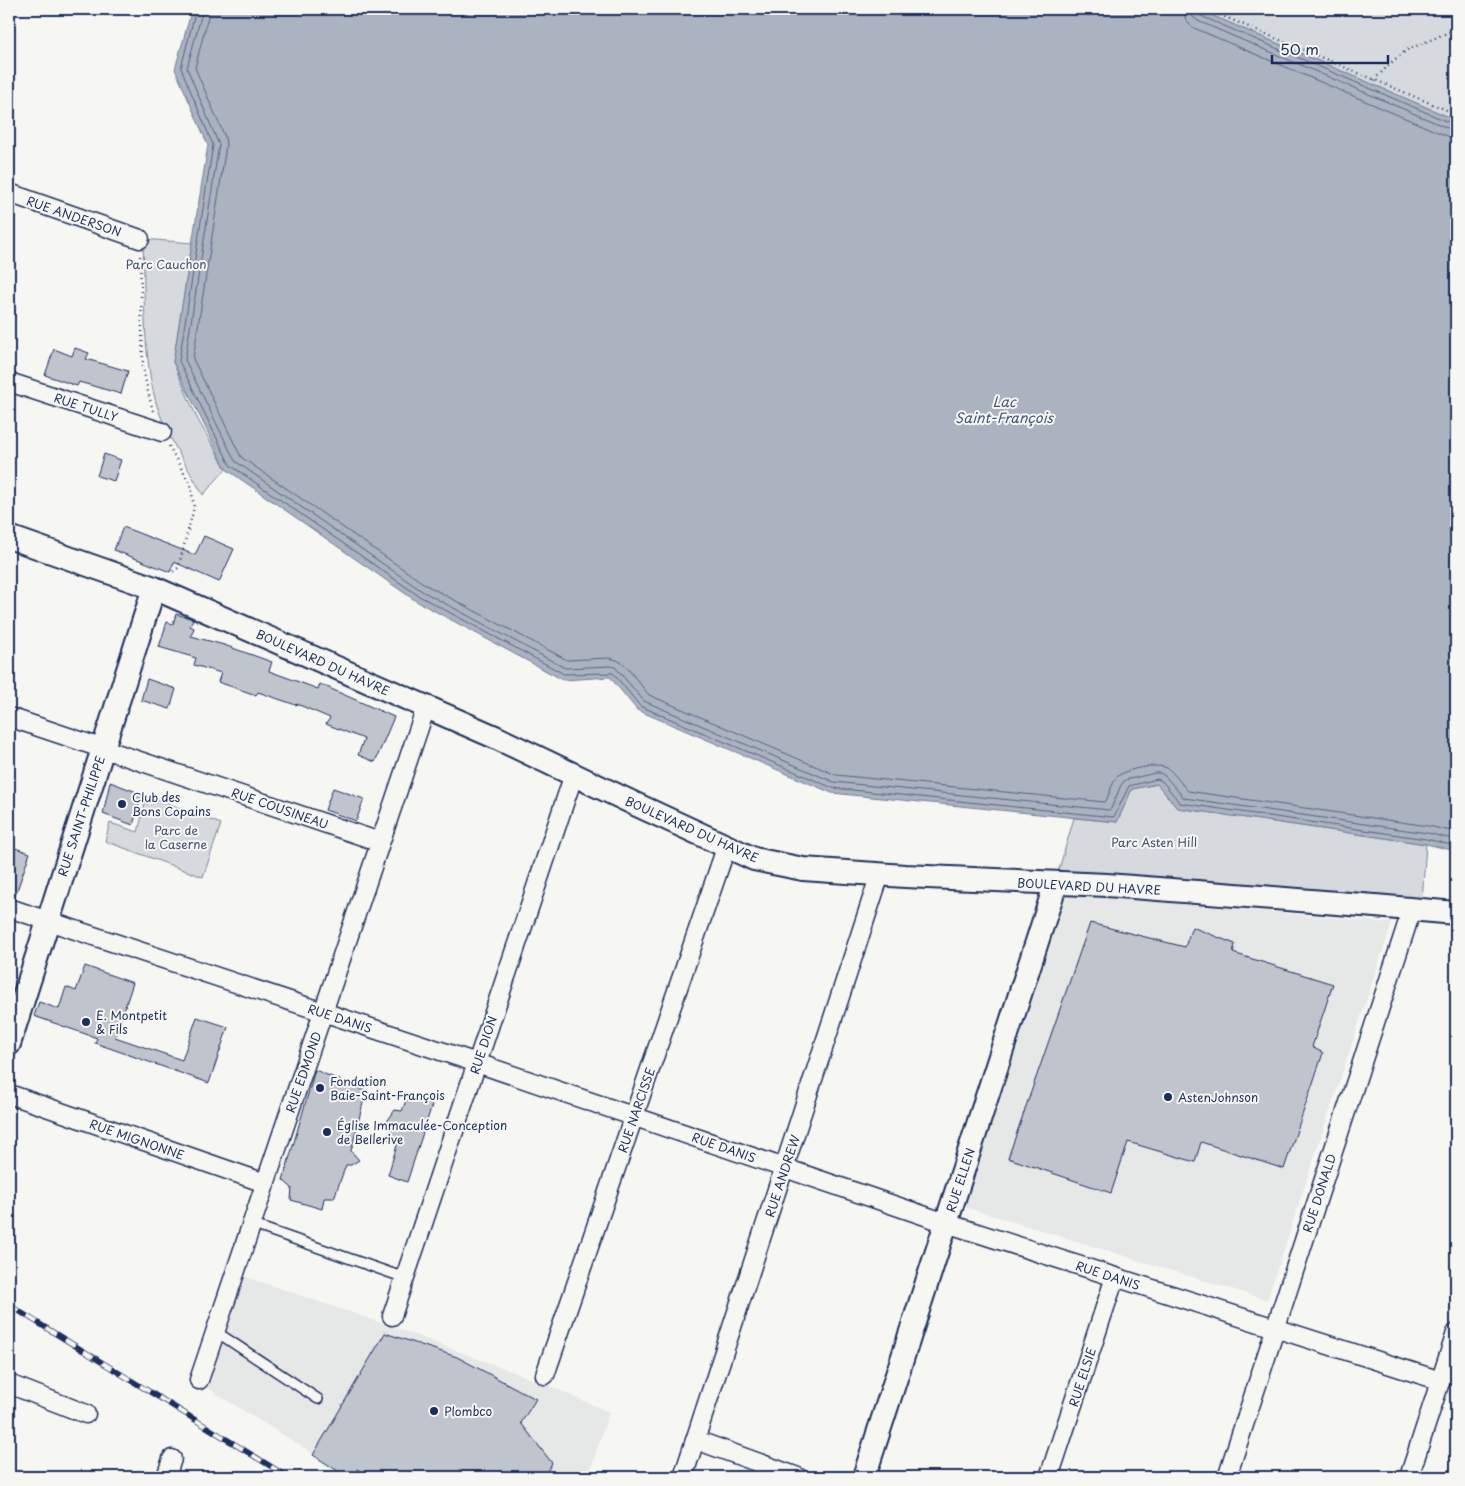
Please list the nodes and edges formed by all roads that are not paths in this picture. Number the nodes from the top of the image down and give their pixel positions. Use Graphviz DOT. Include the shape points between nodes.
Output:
graph roads {
  1 [pos="9,193"];
  2 [pos="140,239"];
  3 [pos="9,382"];
  4 [pos="162,432"];
  5 [pos="9,537"];
  6 [pos="154,588"];
  7 [pos="426,707"];
  8 [pos="9,717"];
  9 [pos="103,748"];
  10 [pos="574,774"];
  11 [pos="380,842"];
  12 [pos="727,845"];
  13 [pos="880,874"];
  14 [pos="1056,883"];
  15 [pos="9,908"];
  16 [pos="1412,909"];
  17 [pos="1456,914"];
  18 [pos="48,921"];
  19 [pos="323,1012"];
  20 [pos="9,1044"];
  21 [pos="477,1063"];
  22 [pos="9,1094"];
  23 [pos="634,1117"];
  24 [pos="784,1168"];
  25 [pos="265,1183"];
  26 [pos="946,1223"];
  27 [pos="251,1224"];
  28 [pos="1115,1277"];
  29 [pos="405,1278"];
  30 [pos="392,1316"];
  31 [pos="1274,1328"];
  32 [pos="215,1330"];
  33 [pos="1456,1333"];
  34 [pos="545,1374"];
  35 [pos="199,1380"];
  36 [pos="1440,1381"];
  37 [pos="9,1384"];
  38 [pos="318,1399"];
  39 [pos="86,1414"];
  40 [pos="696,1440"];
  41 [pos="172,1459"];
  42 [pos="166,1477"];
  43 [pos="683,1477"];
  44 [pos="798,1477"];
  45 [pos="864,1477"];
  46 [pos="1049,1477"];
  47 [pos="1227,1477"];
  48 [pos="1409,1477"];
  1 -- 2 [label="street, RUE ANDERSON"];
  3 -- 4 [label="street, RUE TULLY"];
  5 -- 6 [label="street, BOULEVARD DU HAVRE"];
  6 -- 7 [label="street, BOULEVARD DU HAVRE"];
  6 -- 9 [label="street, RUE SAINT-PHILIPPE"];
  7 -- 10 [label="street, BOULEVARD DU HAVRE"];
  7 -- 11 [label="street, RUE EDMOND"];
  8 -- 9 [label="street, RUE COUSINEAU"];
  9 -- 11 [label="street, RUE COUSINEAU"];
  9 -- 18 [label="street, RUE SAINT-PHILIPPE"];
  10 -- 12 [label="street, BOULEVARD DU HAVRE"];
  10 -- 21 [label="street, RUE DION"];
  11 -- 19 [label="street, RUE EDMOND"];
  12 -- 13 [label="street, BOULEVARD DU HAVRE" via="754,859 803,869"];
  12 -- 23 [label="street, RUE NARCISSE"];
  13 -- 14 [label="street, BOULEVARD DU HAVRE"];
  13 -- 24 [label="street, RUE ANDREW"];
  14 -- 16 [label="street, BOULEVARD DU HAVRE"];
  14 -- 26 [label="street, RUE ELLEN"];
  15 -- 18 [label="street, RUE DANIS"];
  16 -- 17 [label="street, BOULEVARD DU HAVRE"];
  16 -- 31 [label="street, RUE DONALD"];
  18 -- 19 [label="street, RUE DANIS"];
  18 -- 20 [label="street, RUE SAINT-PHILIPPE"];
  19 -- 21 [label="street, RUE DANIS"];
  19 -- 25 [label="street, RUE EDMOND"];
  21 -- 23 [label="street, RUE DANIS"];
  21 -- 29 [label="street, RUE DION"];
  22 -- 25 [label="street, RUE MIGNONNE"];
  23 -- 24 [label="street, RUE DANIS"];
  23 -- 34 [label="street, RUE NARCISSE"];
  24 -- 26 [label="street, RUE DANIS"];
  24 -- 40 [label="street, RUE ANDREW"];
  25 -- 27 [label="street, RUE EDMOND"];
  26 -- 28 [label="street, RUE DANIS"];
  26 -- 45 [label="street, RUE ELLEN"];
  27 -- 29 [label="lane"];
  27 -- 32 [label="street, RUE EDMOND"];
  28 -- 31 [label="street, RUE DANIS"];
  28 -- 46 [label="street, RUE ELSIE"];
  29 -- 30 [label="street, RUE DION"];
  31 -- 36 [label="street, RUE DANIS"];
  31 -- 47 [label="street, RUE DONALD"];
  32 -- 35 [label="street, RUE EDMOND"];
  32 -- 38 [label="lane"];
  33 -- 36 [label="street"];
  36 -- 48 [label="street"];
  37 -- 39 [label="street"];
  40 -- 43 [label="street, RUE ANDREW"];
  40 -- 44 [label="street"];
  41 -- 42 [label="street"];
}
